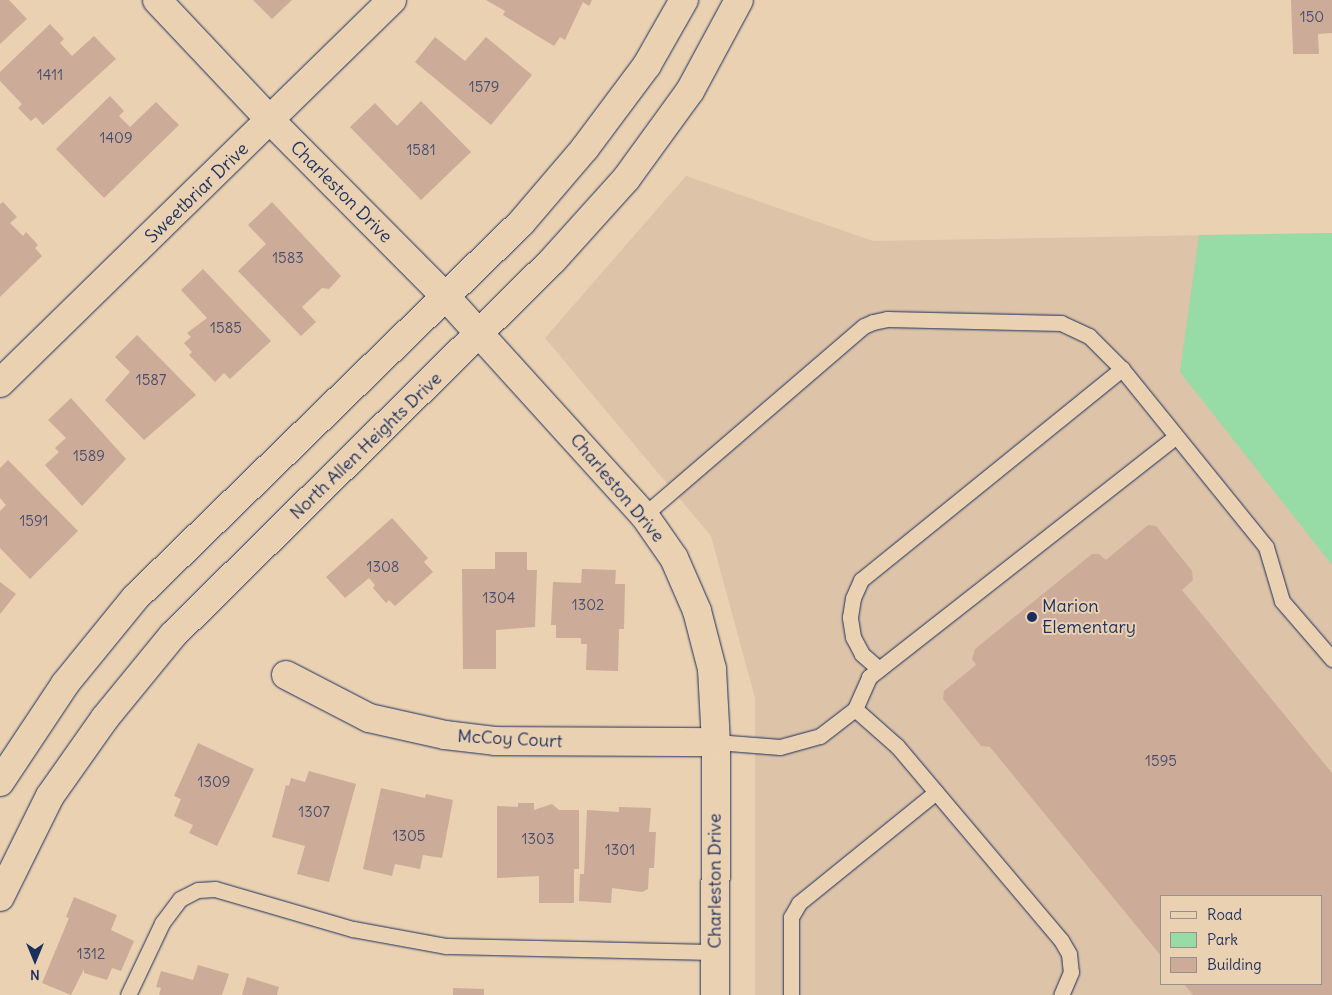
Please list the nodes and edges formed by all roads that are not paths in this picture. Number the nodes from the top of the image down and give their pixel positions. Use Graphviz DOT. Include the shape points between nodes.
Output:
graph roads {
  1 [pos="157,0"];
  2 [pos="392,0"];
  3 [pos="684,0"];
  4 [pos="740,0"];
  5 [pos="271,122"];
  6 [pos="446,297"];
  7 [pos="481,335"];
  8 [pos="1122,369"];
  9 [pos="0,383"];
  10 [pos="1176,436"];
  11 [pos="644,515"];
  12 [pos="1332,659"];
  13 [pos="879,669"];
  14 [pos="286,676"];
  15 [pos="855,709"];
  16 [pos="716,742"];
  17 [pos="0,782"];
  18 [pos="936,792"];
  19 [pos="0,897"];
  20 [pos="715,952"];
  21 [pos="128,995"];
  22 [pos="715,995"];
  23 [pos="791,995"];
  24 [pos="1061,995"];
  1 -- 5 [label="street, Charleston Drive"];
  2 -- 5 [label="street, Sweetbriar Drive"];
  3 -- 6 [label="street" via="647,65 585,148 521,223"];
  4 -- 7 [label="street, North Allen Heights Drive" via="690,91 626,179"];
  5 -- 6 [label="street, Charleston Drive"];
  5 -- 9 [label="street, Sweetbriar Drive"];
  6 -- 7 [label="street, Charleston Drive"];
  6 -- 17 [label="street" via="136,597 65,684"];
  7 -- 11 [label="street, Charleston Drive"];
  7 -- 19 [label="street, North Allen Heights Drive" via="172,635 50,796"];
  8 -- 10 [label="lane"];
  8 -- 11 [label="lane" via="1089,336 1060,323 887,319 873,322 864,326"];
  8 -- 13 [label="lane" via="861,580 853,598 850,617 853,637 862,654"];
  10 -- 12 [label="lane" via="1266,547 1282,601"];
  10 -- 13 [label="lane"];
  11 -- 16 [label="street, Charleston Drive" via="674,558 697,611 712,669"];
  13 -- 15 [label="lane" via="869,677"];
  14 -- 16 [label="street, McCoy Court" via="369,718 445,735 495,741"];
  15 -- 16 [label="lane" via="820,736 780,747"];
  15 -- 18 [label="lane" via="897,746"];
  16 -- 20 [label="street, Charleston Drive"];
  18 -- 23 [label="lane" via="799,903 791,917"];
  18 -- 24 [label="lane" via="1069,954 1071,972"];
  20 -- 21 [label="lane" via="446,946 353,930 215,889 198,890 180,899 162,923"];
  20 -- 22 [label="street, Charleston Drive"];
}
